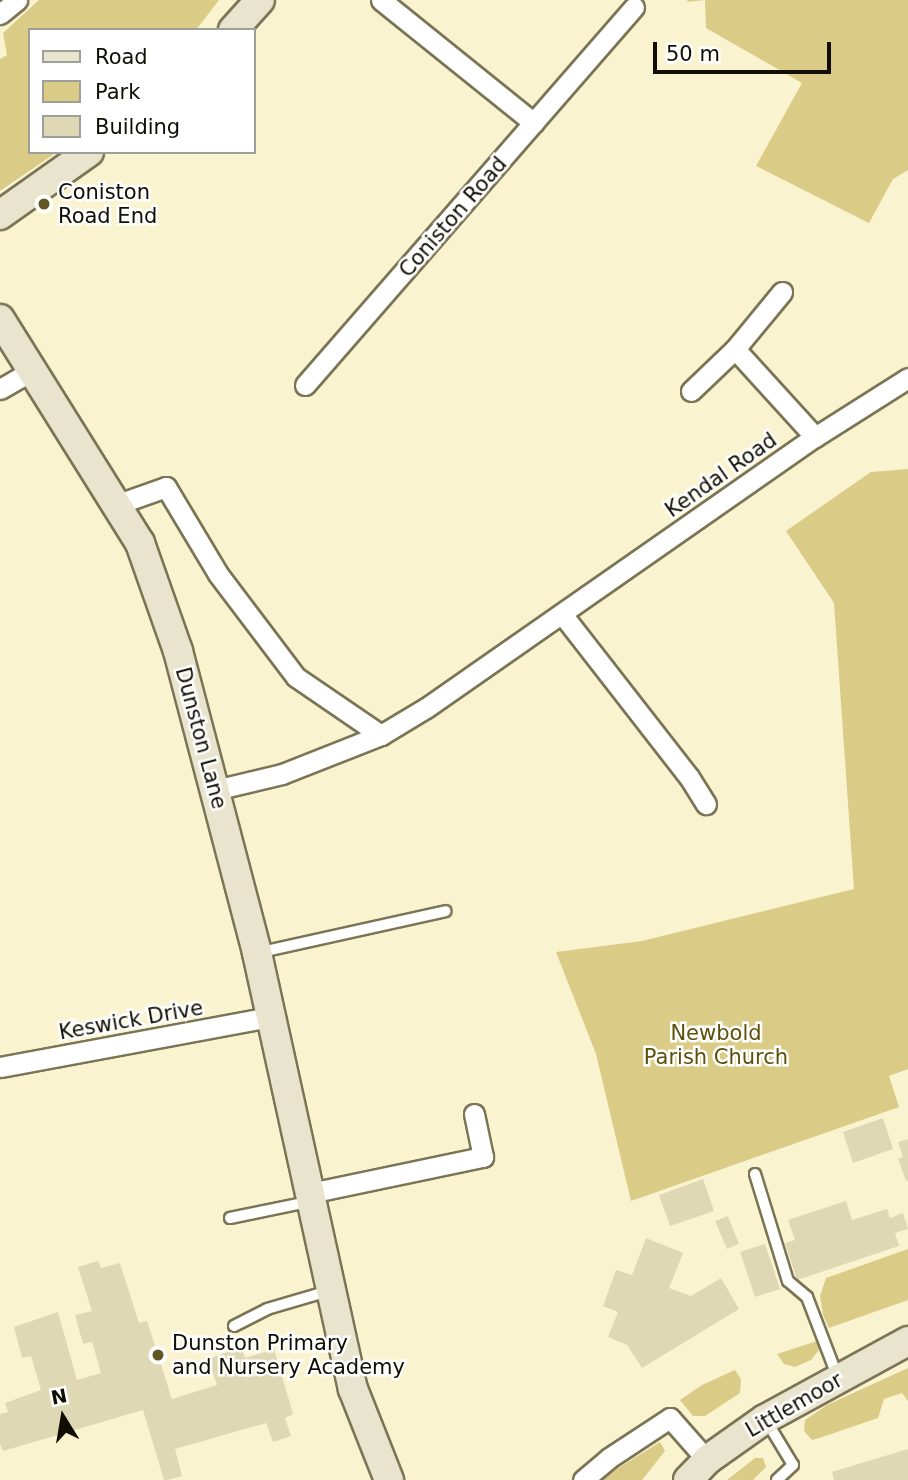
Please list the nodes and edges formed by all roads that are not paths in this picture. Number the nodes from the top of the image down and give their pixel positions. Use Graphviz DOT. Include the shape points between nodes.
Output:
graph roads {
  1 [pos="17,0"];
  2 [pos="260,0"];
  3 [pos="382,0"];
  4 [pos="634,7"];
  5 [pos="0,14"];
  6 [pos="235,28"];
  7 [pos="534,123"];
  8 [pos="86,154"];
  9 [pos="0,215"];
  10 [pos="782,292"];
  11 [pos="0,319"];
  12 [pos="735,349"];
  13 [pos="31,371"];
  14 [pos="908,378"];
  15 [pos="306,385"];
  16 [pos="0,389"];
  17 [pos="691,391"];
  18 [pos="815,437"];
  19 [pos="118,504"];
  20 [pos="562,614"];
  21 [pos="381,735"];
  22 [pos="215,790"];
  23 [pos="706,804"];
  24 [pos="446,911"];
  25 [pos="257,953"];
  26 [pos="270,1017"];
  27 [pos="0,1067"];
  28 [pos="474,1114"];
  29 [pos="755,1174"];
  30 [pos="311,1197"];
  31 [pos="230,1218"];
  32 [pos="332,1290"];
  33 [pos="234,1326"];
  34 [pos="908,1341"];
  35 [pos="838,1379"];
  36 [pos="765,1419"];
  37 [pos="698,1470"];
  38 [pos="389,1480"];
  39 [pos="583,1480"];
  40 [pos="777,1480"];
  1 -- 5 [label="street"];
  2 -- 6 [label="street"];
  3 -- 7 [label="street"];
  4 -- 7 [label="street, Coniston Road"];
  7 -- 15 [label="street, Coniston Road"];
  8 -- 9 [label="street"];
  10 -- 12 [label="street"];
  11 -- 13 [label="street, Dunston Lane"];
  12 -- 17 [label="street"];
  12 -- 18 [label="street"];
  13 -- 16 [label="street"];
  13 -- 19 [label="street, Dunston Lane"];
  14 -- 18 [label="street, Kendal Road"];
  18 -- 20 [label="street, Kendal Road"];
  19 -- 21 [label="street" via="166,487 218,574 296,677"];
  19 -- 22 [label="street, Dunston Lane" via="140,543 178,651"];
  20 -- 21 [label="street, Kendal Road"];
  20 -- 23 [label="street"];
  21 -- 22 [label="street, Kendal Road" via="282,774"];
  22 -- 25 [label="street, Dunston Lane"];
  24 -- 25 [label="lane"];
  25 -- 26 [label="street, Dunston Lane"];
  26 -- 27 [label="street, Keswick Drive"];
  26 -- 30 [label="street, Dunston Lane"];
  28 -- 30 [label="street" via="483,1157"];
  29 -- 35 [label="lane" via="788,1281 807,1297"];
  30 -- 31 [label="lane"];
  30 -- 32 [label="street, Dunston Lane"];
  32 -- 33 [label="lane" via="267,1309"];
  32 -- 38 [label="street, Dunston Lane" via="353,1389"];
  34 -- 35 [label="street, Littlemoor"];
  35 -- 36 [label="street, Littlemoor"];
  36 -- 37 [label="street, Littlemoor"];
  36 -- 40 [label="lane" via="793,1465"];
  37 -- 39 [label="street" via="670,1418"];
}
